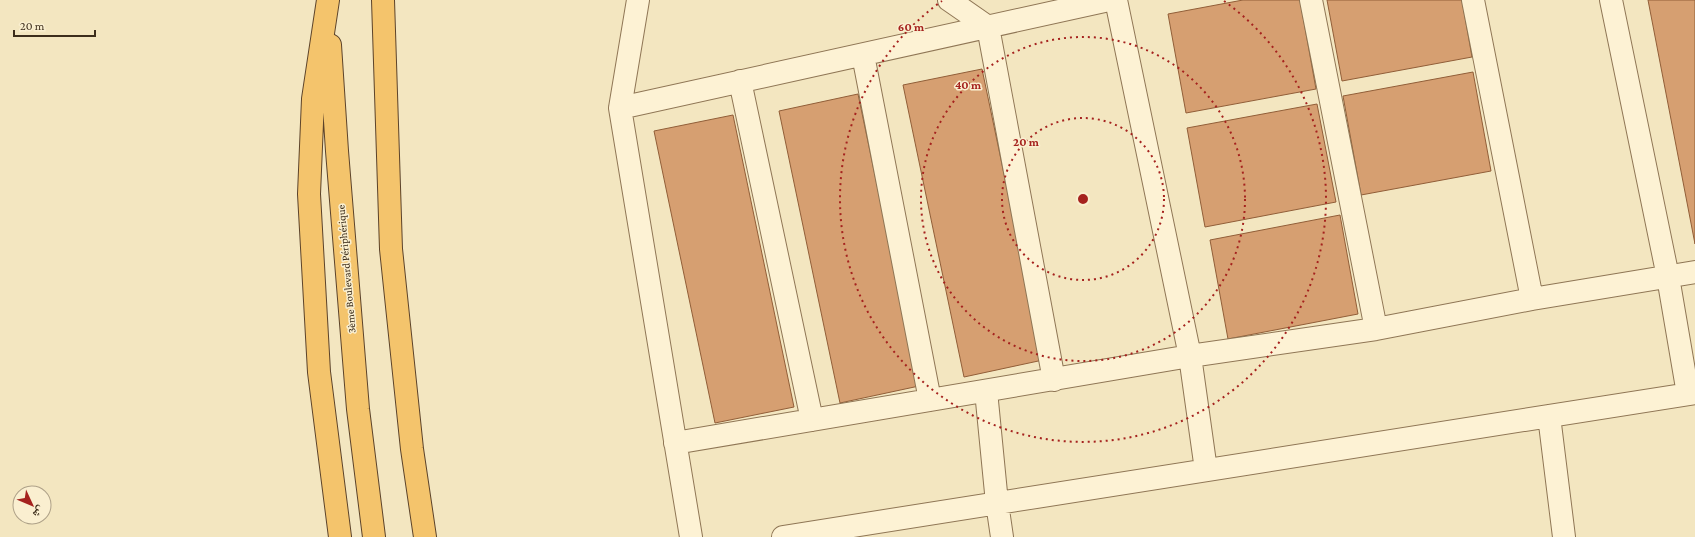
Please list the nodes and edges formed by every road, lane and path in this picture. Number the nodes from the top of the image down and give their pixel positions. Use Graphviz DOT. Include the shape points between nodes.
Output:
graph roads {
  1 [pos="328,0"];
  2 [pos="383,0"];
  3 [pos="638,0"];
  4 [pos="949,0"];
  5 [pos="1109,0"];
  6 [pos="1116,0"];
  7 [pos="1311,0"];
  8 [pos="1473,0"];
  9 [pos="1611,0"];
  10 [pos="988,27"];
  11 [pos="863,55"];
  12 [pos="740,81"];
  13 [pos="620,108"];
  14 [pos="1695,272"];
  15 [pos="1668,277"];
  16 [pos="1532,299"];
  17 [pos="1376,329"];
  18 [pos="1190,356"];
  19 [pos="1054,380"];
  20 [pos="986,391"];
  21 [pos="1692,393"];
  22 [pos="930,400"];
  23 [pos="1549,416"];
  24 [pos="812,420"];
  25 [pos="675,443"];
  26 [pos="1206,470"];
  27 [pos="997,503"];
  28 [pos="870,530"];
  29 [pos="340,537"];
  30 [pos="374,537"];
  31 [pos="425,537"];
  32 [pos="691,537"];
  33 [pos="784,537"];
  34 [pos="1002,537"];
  35 [pos="1564,537"];
  1 -- 29 [label="highway" via="313,99 309,194 319,372"];
  1 -- 30 [label="highway, 3ème Boulevard Périphérique" via="336,151 358,410"];
  2 -- 31 [label="highway" via="391,249 412,449"];
  3 -- 13 [label="street"];
  4 -- 10 [label="street"];
  5 -- 10 [label="street"];
  6 -- 18 [label="street"];
  7 -- 17 [label="street"];
  8 -- 16 [label="street"];
  9 -- 15 [label="street"];
  10 -- 11 [label="street"];
  10 -- 19 [label="street"];
  11 -- 12 [label="street"];
  11 -- 22 [label="street"];
  12 -- 13 [label="street"];
  12 -- 24 [label="street"];
  13 -- 25 [label="street"];
  14 -- 15 [label="street"];
  15 -- 16 [label="street"];
  15 -- 21 [label="street"];
  16 -- 17 [label="street"];
  17 -- 18 [label="street"];
  18 -- 19 [label="street"];
  18 -- 26 [label="street"];
  19 -- 20 [label="street"];
  20 -- 22 [label="street"];
  20 -- 27 [label="street"];
  21 -- 23 [label="street"];
  22 -- 24 [label="street"];
  23 -- 26 [label="street"];
  23 -- 35 [label="street"];
  24 -- 25 [label="street"];
  25 -- 32 [label="street"];
  26 -- 27 [label="street"];
  27 -- 28 [label="street"];
  27 -- 34 [label="street"];
  28 -- 33 [label="street"];
}
